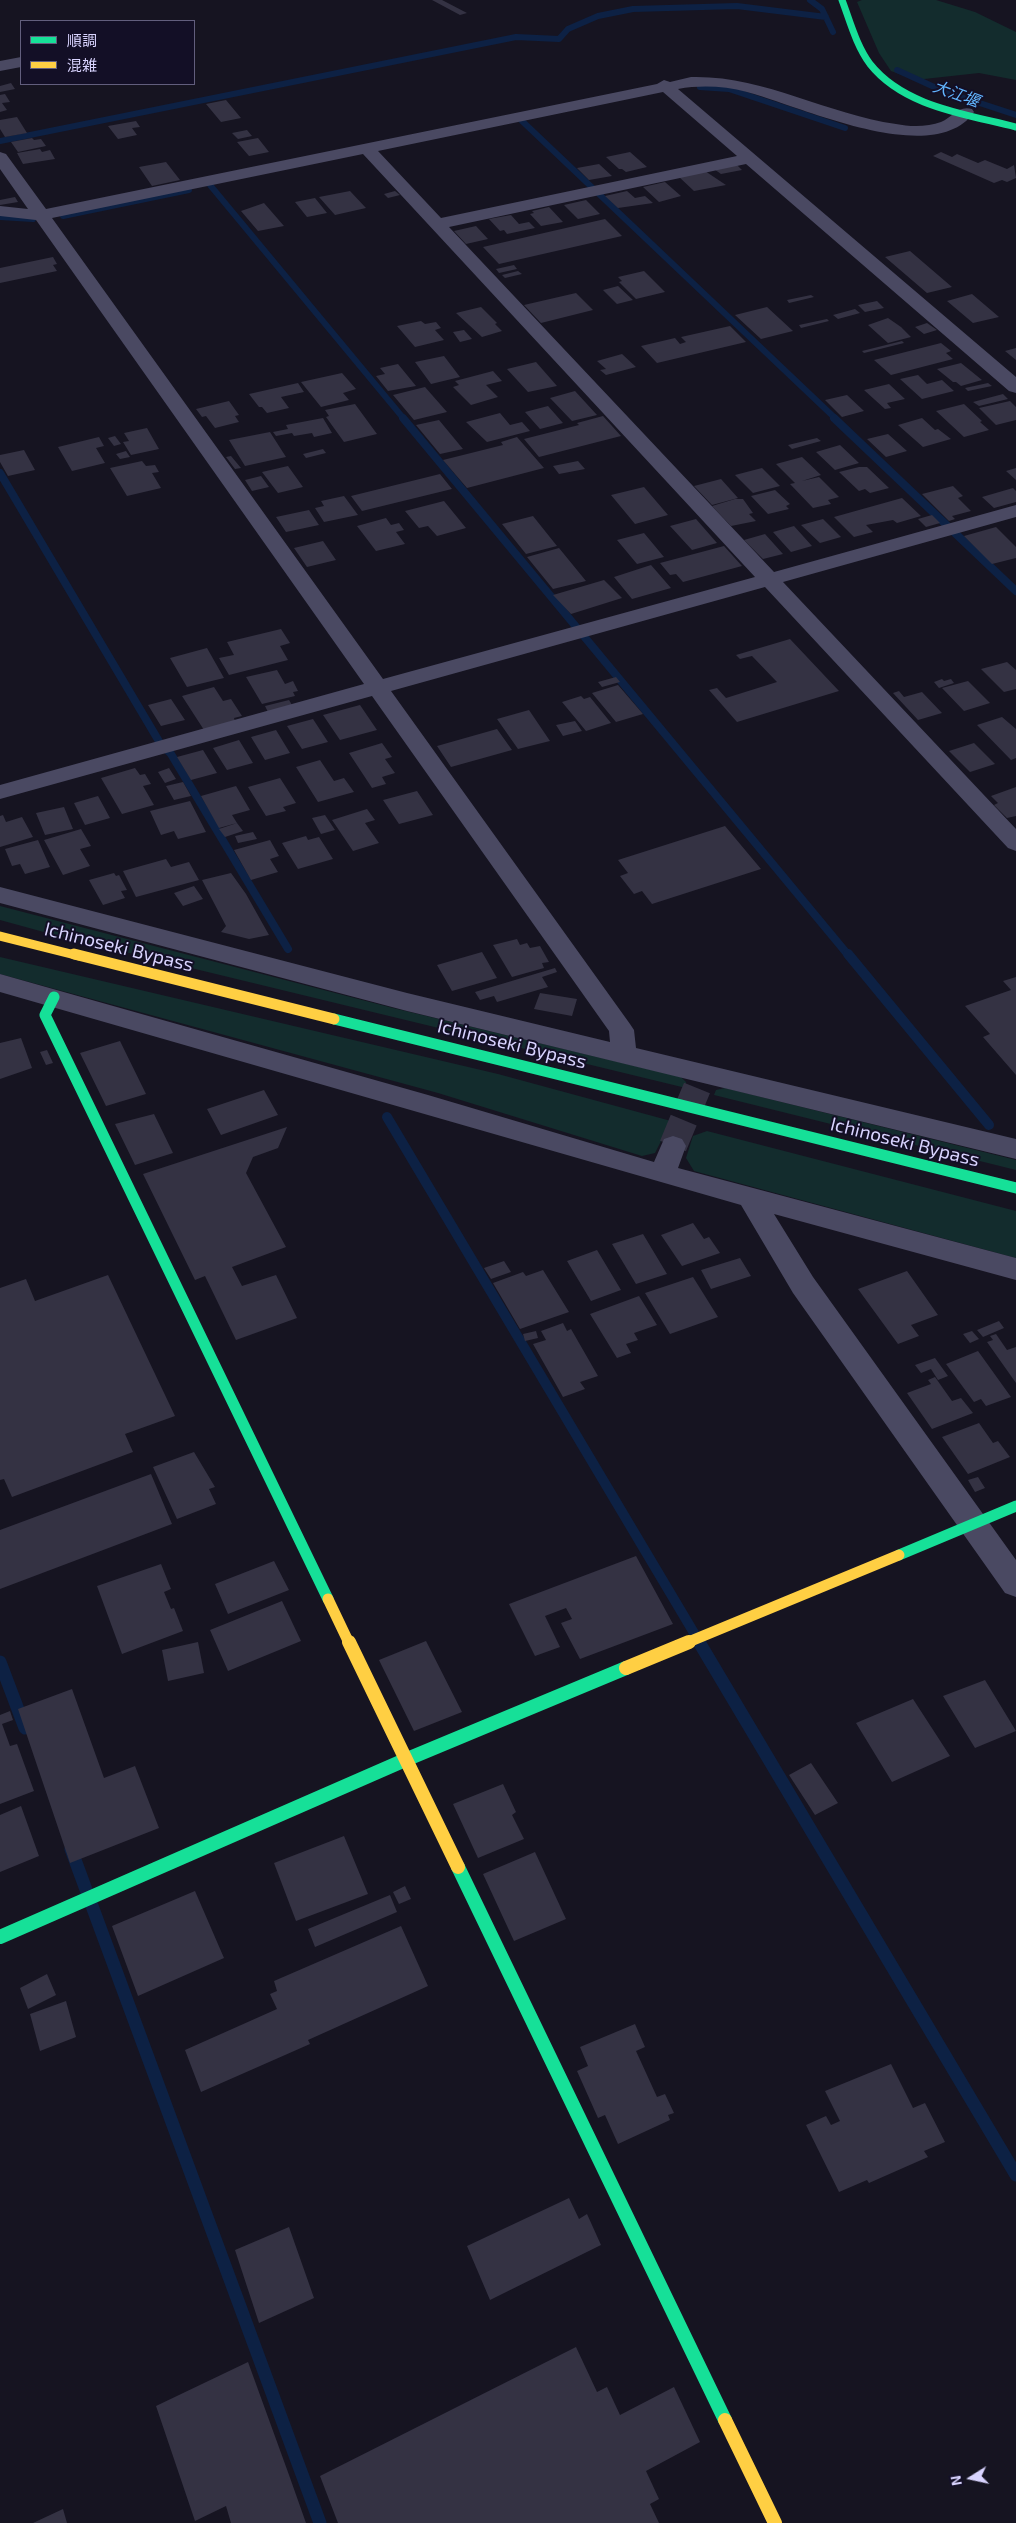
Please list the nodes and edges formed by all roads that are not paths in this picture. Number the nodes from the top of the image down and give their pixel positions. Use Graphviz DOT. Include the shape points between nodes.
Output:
graph roads {
  1 [pos="842,0"];
  2 [pos="20,62"];
  3 [pos="0,66"];
  4 [pos="664,86"];
  5 [pos="966,112"];
  6 [pos="1016,127"];
  7 [pos="366,148"];
  8 [pos="0,157"];
  9 [pos="748,158"];
  10 [pos="0,211"];
  11 [pos="42,215"];
  12 [pos="436,224"];
  13 [pos="1016,387"];
  14 [pos="1016,512"];
  15 [pos="769,580"];
  16 [pos="379,689"];
  17 [pos="0,792"];
  18 [pos="1016,842"];
  19 [pos="0,895"];
  20 [pos="0,937"];
  21 [pos="0,983"];
  22 [pos="54,997"];
  23 [pos="624,1055"];
  24 [pos="673,1146"];
  25 [pos="1016,1149"];
  26 [pos="662,1174"];
  27 [pos="1016,1188"];
  28 [pos="750,1197"];
  29 [pos="1016,1269"];
  30 [pos="1016,1506"];
  31 [pos="973,1524"];
  32 [pos="1016,1584"];
  33 [pos="405,1760"];
  34 [pos="0,1937"];
  35 [pos="775,2523"];
  1 -- 5 [label="main road" via="863,51 880,75 914,96"];
  2 -- 3 [label="street"];
  4 -- 5 [label="street" via="726,82 904,131 947,125"];
  4 -- 7 [label="street"];
  4 -- 9 [label="street"];
  5 -- 6 [label="main road"];
  7 -- 11 [label="street"];
  7 -- 12 [label="street"];
  8 -- 11 [label="street"];
  9 -- 12 [label="street"];
  9 -- 13 [label="street"];
  10 -- 11 [label="street"];
  11 -- 16 [label="street"];
  12 -- 15 [label="street"];
  14 -- 15 [label="street"];
  15 -- 16 [label="street"];
  15 -- 18 [label="street"];
  16 -- 17 [label="street"];
  16 -- 23 [label="street" via="621,1030"];
  19 -- 23 [label="street" via="407,1002"];
  20 -- 27 [label="main road, Ichinoseki Bypass"];
  21 -- 22 [label="street"];
  22 -- 26 [label="street"];
  22 -- 33 [label="main road" via="46,1015"];
  23 -- 25 [label="street" via="700,1080"];
  24 -- 26 [label="street"];
  26 -- 28 [label="street"];
  28 -- 29 [label="street"];
  28 -- 31 [label="street" via="803,1285"];
  30 -- 31 [label="main road"];
  31 -- 32 [label="street"];
  31 -- 33 [label="main road"];
  33 -- 34 [label="main road"];
  33 -- 35 [label="main road"];
}
